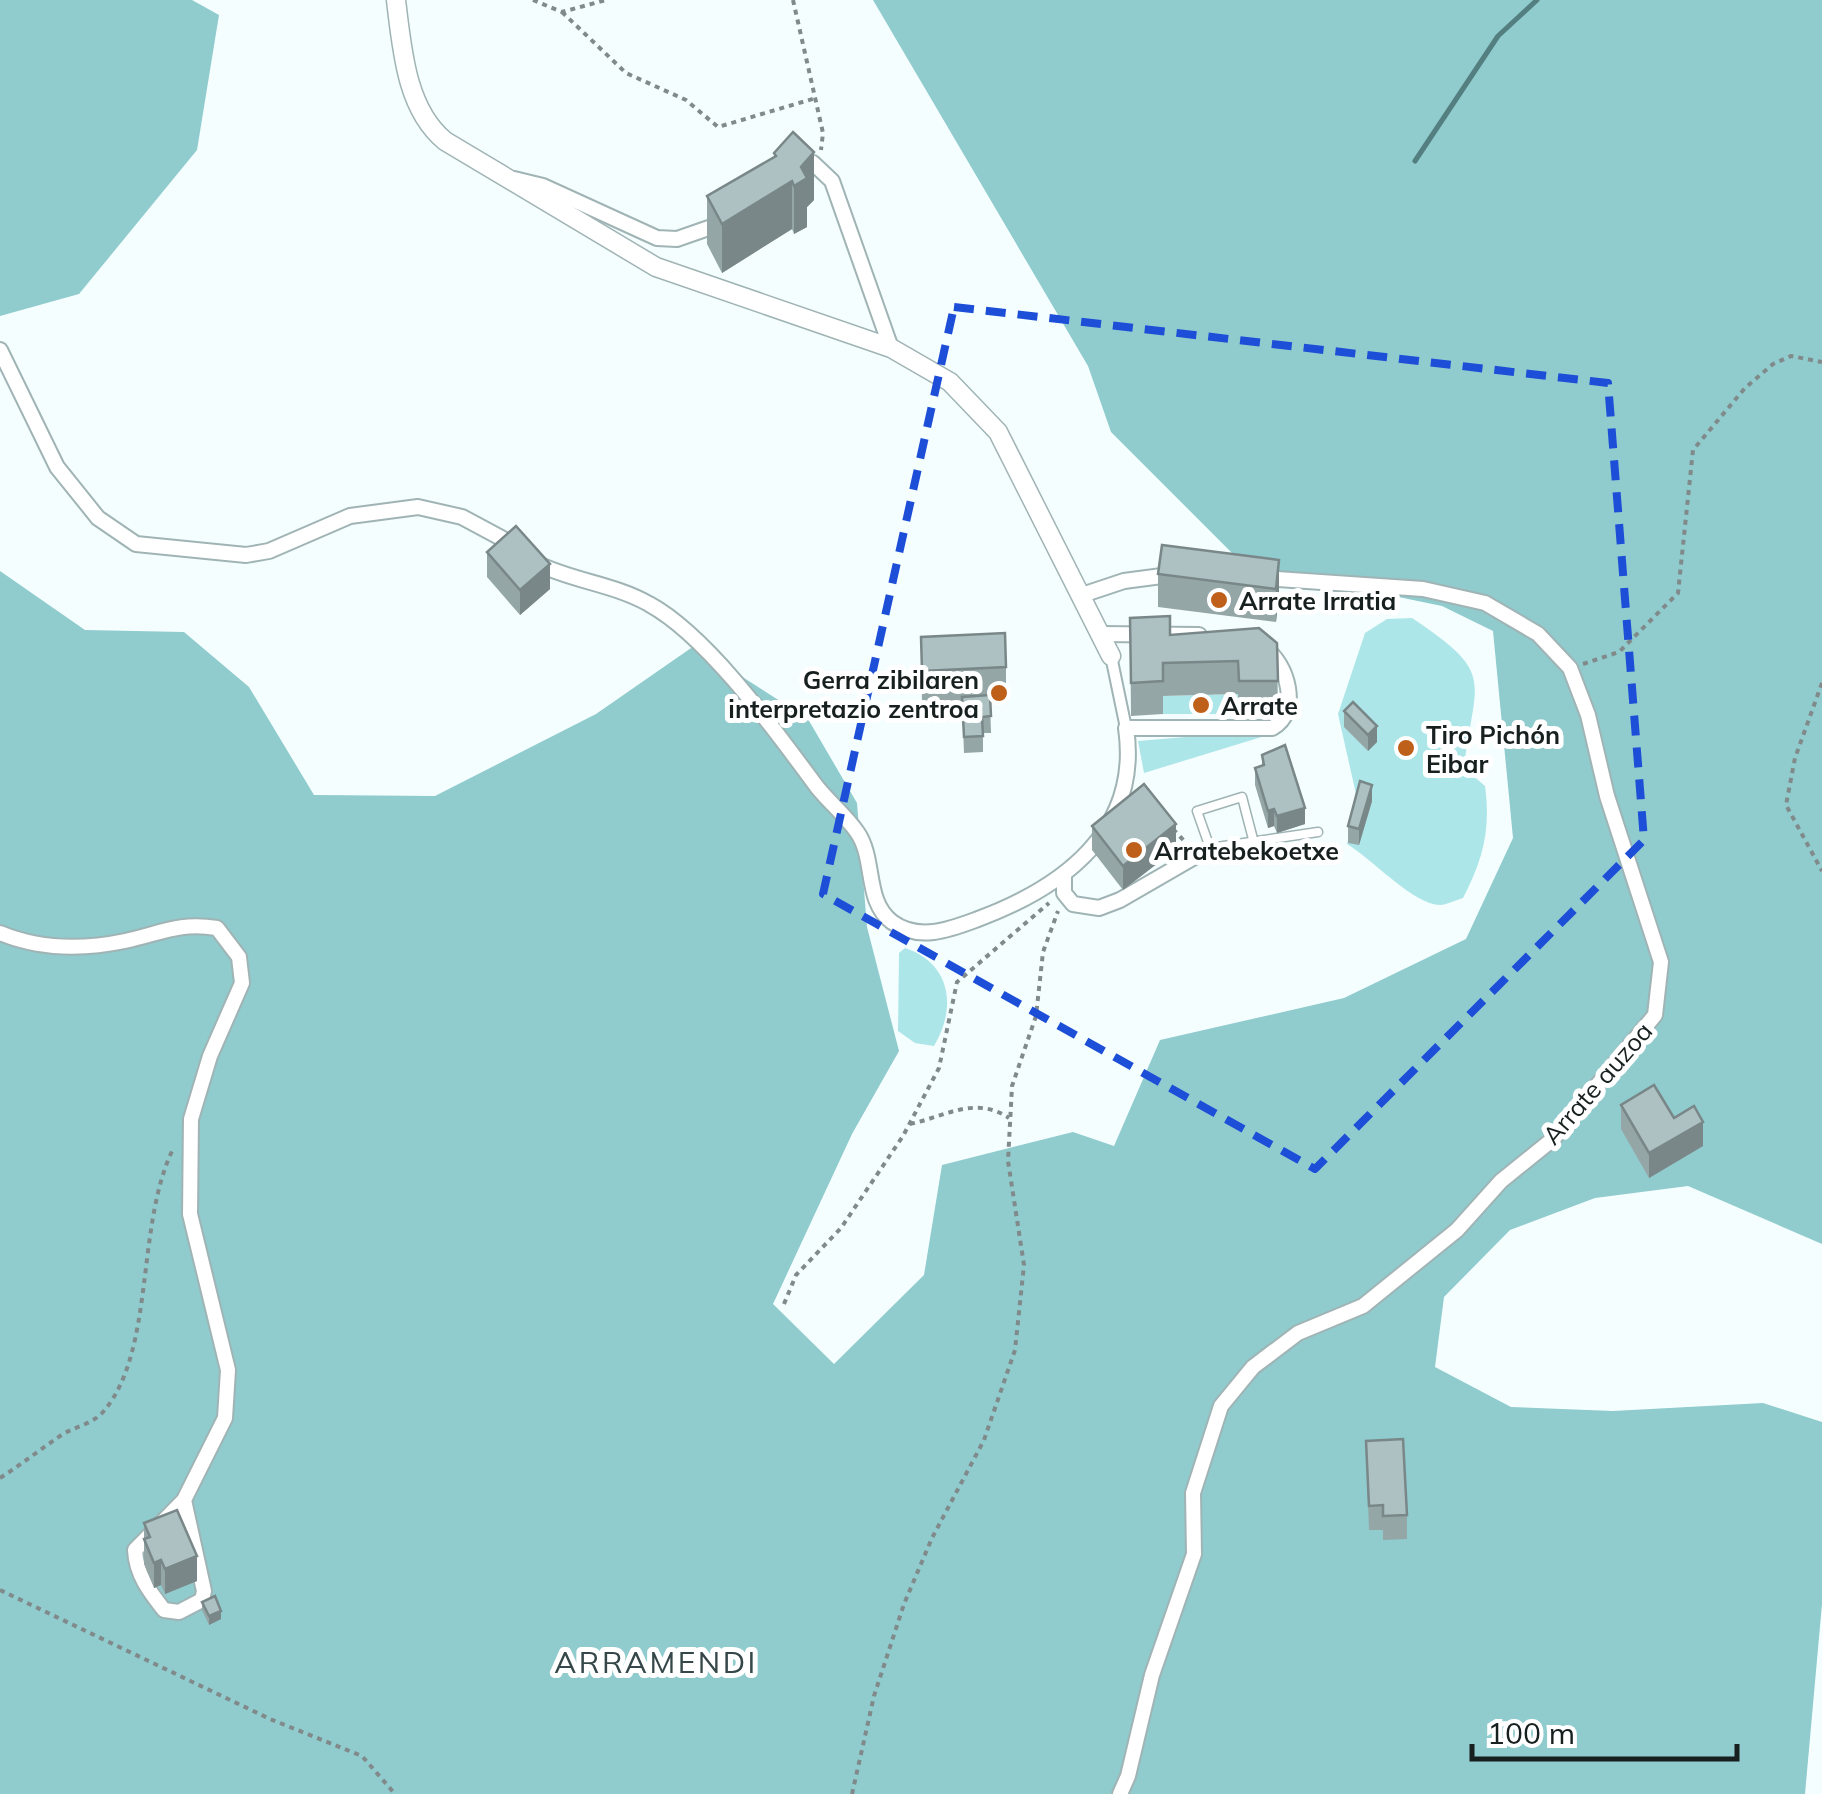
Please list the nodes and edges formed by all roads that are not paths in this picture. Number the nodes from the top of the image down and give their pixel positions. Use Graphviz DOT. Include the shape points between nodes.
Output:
graph roads {
  1 [pos="396,0"];
  2 [pos="508,177"];
  3 [pos="782,183"];
  4 [pos="732,216"];
  5 [pos="891,348"];
  6 [pos="0,350"];
  7 [pos="1198,574"];
  8 [pos="1254,578"];
  9 [pos="1082,596"];
  10 [pos="1101,634"];
  11 [pos="1218,637"];
  12 [pos="1251,644"];
  13 [pos="1111,656"];
  14 [pos="1126,728"];
  15 [pos="1318,832"];
  16 [pos="1254,843"];
  17 [pos="1203,851"];
  18 [pos="1064,884"];
  19 [pos="0,933"];
  20 [pos="184,1500"];
  21 [pos="1120,1794"];
  1 -- 2 [label="street" via="416,107 427,126"];
  2 -- 4 [label="street" via="657,238 688,236"];
  2 -- 5 [label="street" via="656,267"];
  3 -- 5 [label="street" via="813,163 832,180"];
  5 -- 9 [label="street" via="950,382 998,432"];
  6 -- 18 [label="street" via="57,467 98,518 136,544 246,554 350,516 418,507 486,528 536,564 661,611 764,714 854,828 870,858 878,904 891,921 913,932 952,929"];
  7 -- 9 [label="street" via="1124,581"];
  8 -- 21 [label="street, Arrate auzoa" via="1424,588 1485,603 1538,634 1570,668 1588,715 1661,962 1654,1016 1553,1139 1363,1306 1298,1333 1253,1368 1221,1406 1193,1493 1194,1554"];
  9 -- 10 [label="street"];
  10 -- 11 [label="street"];
  10 -- 13 [label="street"];
  12 -- 14 [label="street" via="1283,662 1287,692 1280,724"];
  13 -- 14 [label="street"];
  14 -- 18 [label="street" via="1130,753 1122,797"];
  15 -- 16 [label="lane"];
  16 -- 17 [label="lane"];
  16 -- 17 [label="lane" via="1242,798 1197,811"];
  17 -- 18 [label="street" via="1099,908 1073,904"];
  19 -- 20 [label="street" via="66,949 184,923 217,928 240,957 242,983 191,1120 190,1214 228,1370 226,1418"];
  20 -- 20 [label="street" via="204,1590 202,1600 178,1612 164,1610 147,1588 135,1550"];
}
